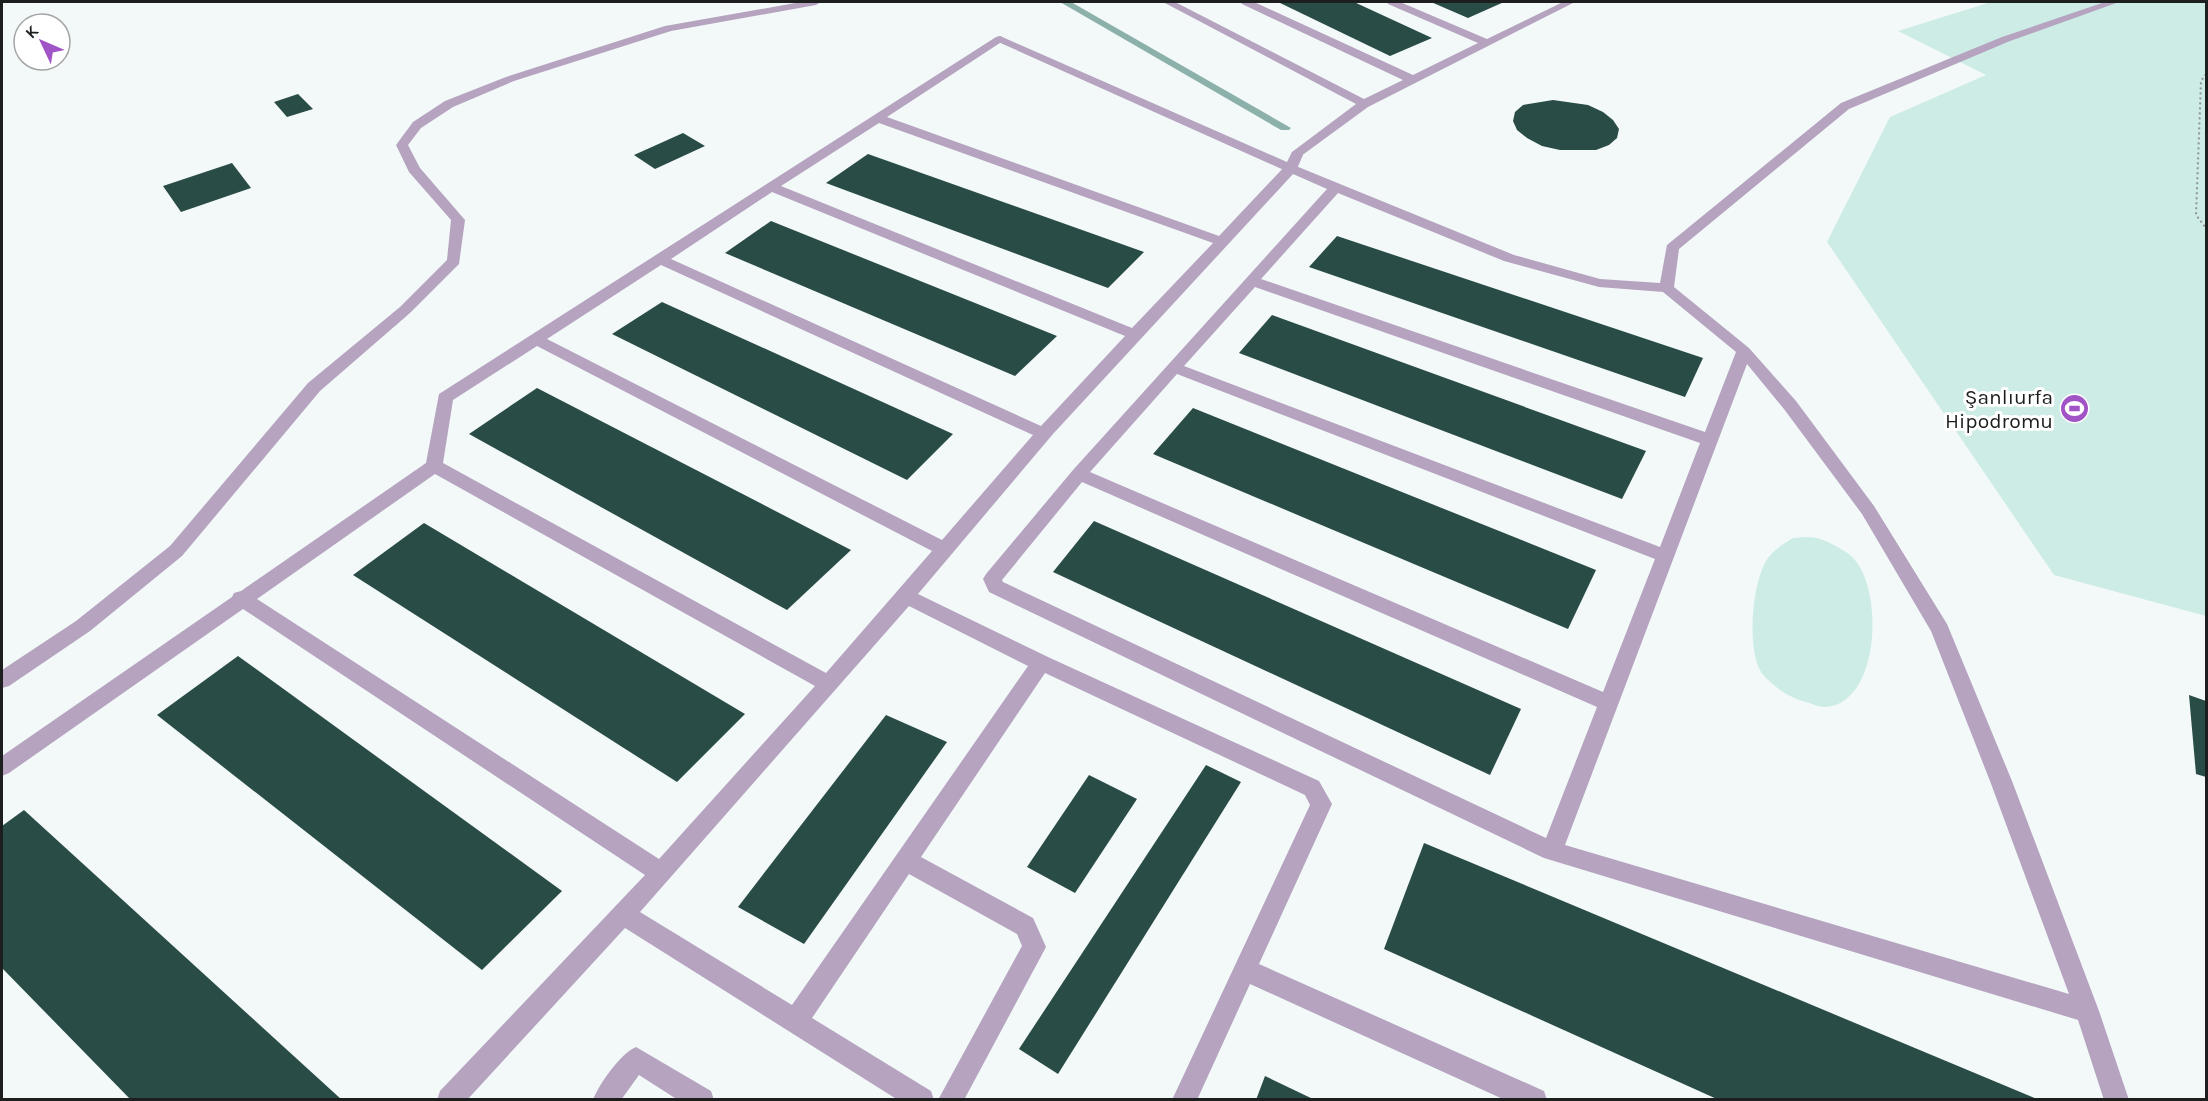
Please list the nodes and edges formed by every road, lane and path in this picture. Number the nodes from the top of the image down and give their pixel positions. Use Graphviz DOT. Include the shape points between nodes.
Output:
graph roads {
  1 [pos="816,2"];
  2 [pos="1167,2"];
  3 [pos="1246,2"];
  4 [pos="1392,2"];
  5 [pos="1545,2"];
  6 [pos="1570,2"];
  7 [pos="2114,2"];
  8 [pos="1559,7"];
  9 [pos="1487,43"];
  10 [pos="2206,74"];
  11 [pos="1413,80"];
  12 [pos="1364,104"];
  13 [pos="878,118"];
  14 [pos="1294,162"];
  15 [pos="771,187"];
  16 [pos="1336,188"];
  17 [pos="2206,228"];
  18 [pos="1223,242"];
  19 [pos="660,259"];
  20 [pos="1252,281"];
  21 [pos="1667,288"];
  22 [pos="1136,335"];
  23 [pos="536,339"];
  24 [pos="1744,351"];
  25 [pos="1175,368"];
  26 [pos="1045,434"];
  27 [pos="1709,440"];
  28 [pos="434,466"];
  29 [pos="1079,474"];
  30 [pos="944,549"];
  31 [pos="1665,556"];
  32 [pos="906,596"];
  33 [pos="242,598"];
  34 [pos="1041,663"];
  35 [pos="2,680"];
  36 [pos="829,684"];
  37 [pos="1610,704"];
  38 [pos="2,767"];
  39 [pos="1552,851"];
  40 [pos="906,861"];
  41 [pos="661,873"];
  42 [pos="622,913"];
  43 [pos="1244,969"];
  44 [pos="2087,1011"];
  45 [pos="796,1021"];
  46 [pos="449,1100"];
  47 [pos="605,1100"];
  48 [pos="702,1100"];
  49 [pos="922,1100"];
  50 [pos="950,1100"];
  51 [pos="1184,1100"];
  52 [pos="1535,1100"];
  53 [pos="2117,1100"];
  1 -- 35 [label="street" via="669,28 510,80 449,104 417,125 402,145 414,169 458,220 454,261 405,310 315,387 176,551 83,626"];
  2 -- 12 [label="street"];
  3 -- 11 [label="street"];
  4 -- 9 [label="street"];
  5 -- 8 [label="street"];
  6 -- 8 [label="street"];
  7 -- 21 [label="street" via="2006,39 1845,106 1672,248"];
  8 -- 9 [label="street"];
  9 -- 11 [label="street"];
  10 -- 17 [label="path" via="2201,81 2196,215"];
  11 -- 12 [label="street"];
  12 -- 14 [label="street"];
  13 -- 14 [label="street" via="1000,39"];
  13 -- 15 [label="street"];
  13 -- 18 [label="street"];
  14 -- 16 [label="street"];
  14 -- 18 [label="street"];
  15 -- 19 [label="street"];
  15 -- 22 [label="street"];
  16 -- 20 [label="street"];
  16 -- 21 [label="street" via="1509,258 1599,283"];
  18 -- 22 [label="street"];
  19 -- 23 [label="street"];
  19 -- 26 [label="street"];
  20 -- 25 [label="street"];
  20 -- 27 [label="street"];
  21 -- 24 [label="street"];
  22 -- 26 [label="street"];
  23 -- 28 [label="street" via="445,398"];
  23 -- 30 [label="street"];
  24 -- 27 [label="street"];
  24 -- 44 [label="street" via="1790,405 1868,510 1941,629"];
  25 -- 29 [label="street"];
  25 -- 31 [label="street"];
  26 -- 30 [label="street"];
  27 -- 31 [label="street"];
  28 -- 33 [label="street"];
  28 -- 36 [label="street"];
  29 -- 37 [label="street"];
  29 -- 39 [label="street" via="992,579 996,586"];
  30 -- 32 [label="street"];
  31 -- 37 [label="street"];
  32 -- 34 [label="street"];
  32 -- 36 [label="street"];
  33 -- 38 [label="street"];
  33 -- 41 [label="street"];
  34 -- 40 [label="street"];
  34 -- 43 [label="street" via="1312,788 1321,804"];
  36 -- 41 [label="street"];
  37 -- 39 [label="street"];
  39 -- 44 [label="street"];
  40 -- 45 [label="street"];
  40 -- 50 [label="street" via="1025,926 1034,947"];
  41 -- 42 [label="street"];
  42 -- 45 [label="street"];
  42 -- 46 [label="street"];
  43 -- 51 [label="street"];
  43 -- 52 [label="street"];
  44 -- 53 [label="street"];
  45 -- 49 [label="street"];
  47 -- 48 [label="street" via="636,1059"];
}
